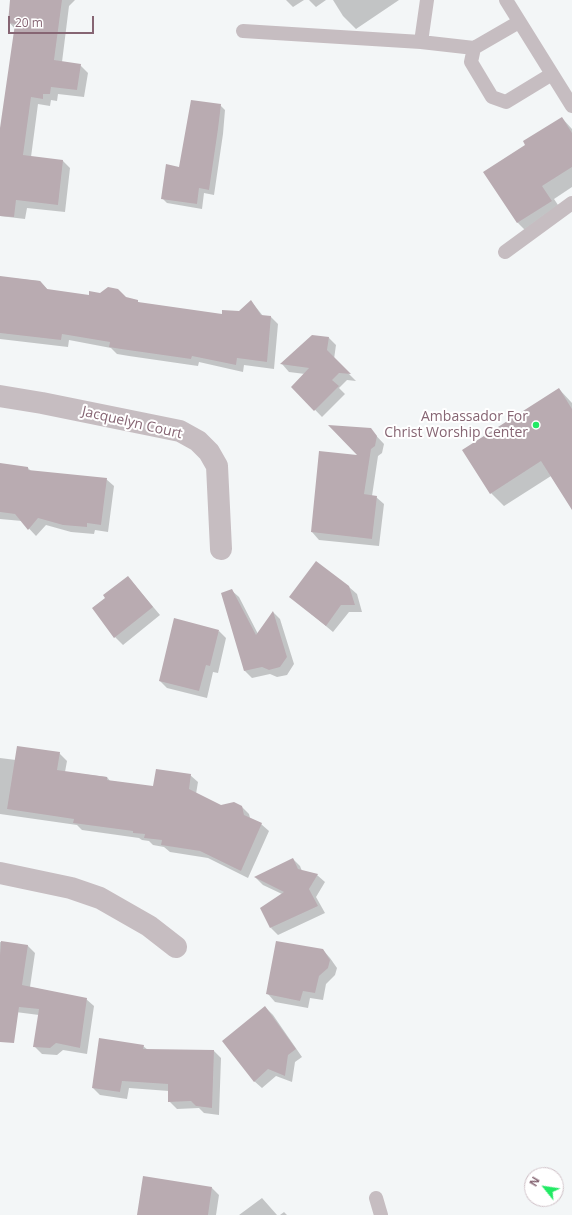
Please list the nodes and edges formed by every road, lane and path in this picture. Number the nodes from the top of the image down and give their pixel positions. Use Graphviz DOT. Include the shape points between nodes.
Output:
graph roads {
  1 [pos="427,0"];
  2 [pos="506,0"];
  3 [pos="519,22"];
  4 [pos="243,31"];
  5 [pos="421,42"];
  6 [pos="474,48"];
  7 [pos="552,74"];
  8 [pos="572,106"];
  9 [pos="572,202"];
  10 [pos="505,252"];
  11 [pos="0,396"];
  12 [pos="222,549"];
  13 [pos="0,873"];
  14 [pos="176,947"];
  15 [pos="376,1198"];
  16 [pos="381,1215"];
  1 -- 5 [label="lane"];
  2 -- 3 [label="lane"];
  3 -- 6 [label="lane"];
  3 -- 7 [label="lane"];
  4 -- 5 [label="lane"];
  5 -- 6 [label="lane"];
  6 -- 7 [label="lane" via="471,62 492,97 506,102"];
  7 -- 8 [label="lane"];
  9 -- 10 [label="lane"];
  11 -- 12 [label="street, Jacquelyn Court" via="180,431 198,441 209,452 217,466"];
  13 -- 14 [label="street" via="70,888 100,898 149,926"];
  15 -- 16 [label="lane"];
}
